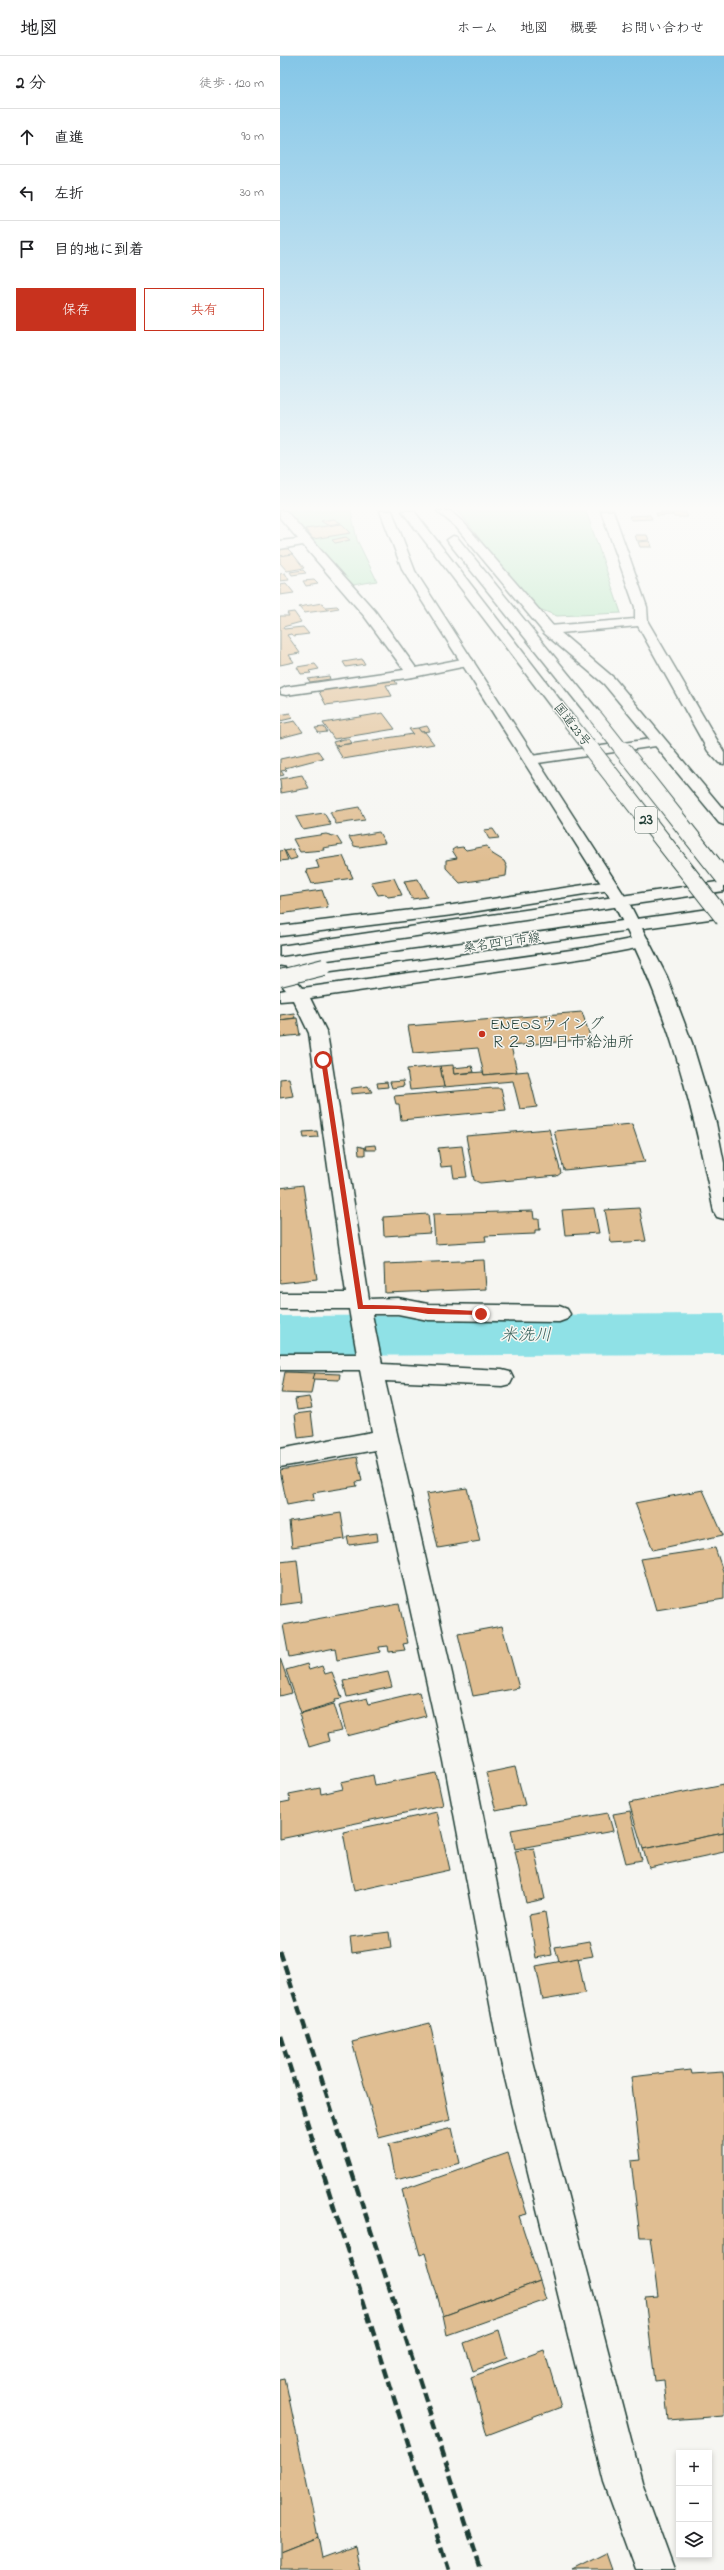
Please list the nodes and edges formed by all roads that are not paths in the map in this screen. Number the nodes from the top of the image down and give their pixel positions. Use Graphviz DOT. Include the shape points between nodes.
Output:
graph roads {
  1 [pos="380,628"];
  2 [pos="446,628"];
  3 [pos="498,628"];
  4 [pos="525,628"];
  5 [pos="569,628"];
  6 [pos="646,628"];
  7 [pos="549,630"];
  8 [pos="467,662"];
  9 [pos="413,673"];
  10 [pos="282,689"];
  11 [pos="658,742"];
  12 [pos="721,754"];
  13 [pos="531,760"];
  14 [pos="724,820"];
  15 [pos="724,878"];
  16 [pos="610,886"];
  17 [pos="724,886"];
  18 [pos="620,901"];
  19 [pos="724,912"];
  20 [pos="724,919"];
  21 [pos="280,931"];
  22 [pos="637,933"];
  23 [pos="280,951"];
  24 [pos="280,972"];
  25 [pos="280,978"];
  26 [pos="300,994"];
  27 [pos="280,996"];
  28 [pos="724,1212"];
  29 [pos="280,1301"];
  30 [pos="360,1307"];
  31 [pos="559,1314"];
  32 [pos="280,1362"];
  33 [pos="371,1367"];
  34 [pos="502,1378"];
  35 [pos="385,1439"];
  36 [pos="280,1458"];
  37 [pos="655,2570"];
  1 -- 9 [label="main road"];
  2 -- 8 [label="main road"];
  3 -- 20 [label="main road, 国道23号 / 23, bridge"];
  4 -- 15 [label="main road, 国道23号 / 23, bridge"];
  5 -- 7 [label="main road"];
  6 -- 12 [label="main road"];
  7 -- 11 [label="main road" via="609,681"];
  8 -- 9 [label="main road"];
  8 -- 13 [label="main road"];
  9 -- 10 [label="main road"];
  11 -- 13 [label="main road"];
  11 -- 14 [label="main road"];
  13 -- 16 [label="main road"];
  16 -- 18 [label="main road"];
  16 -- 21 [label="main road" via="453,910"];
  17 -- 18 [label="main road, 桑名四日市線"];
  18 -- 22 [label="main road"];
  18 -- 23 [label="main road, 桑名四日市線"];
  19 -- 22 [label="main road, 桑名四日市線"];
  22 -- 25 [label="main road, 桑名四日市線, bridge" via="324,967"];
  22 -- 26 [label="main road" via="585,953"];
  22 -- 28 [label="main road" via="658,977 683,1043 706,1123"];
  24 -- 26 [label="main road"];
  26 -- 27 [label="main road"];
  26 -- 30 [label="main road" via="318,1033"];
  29 -- 30 [label="main road"];
  30 -- 31 [label="main road" via="398,1306 428,1312"];
  30 -- 33 [label="main road"];
  32 -- 33 [label="main road"];
  33 -- 34 [label="main road"];
  33 -- 35 [label="main road"];
  35 -- 36 [label="main road"];
  35 -- 37 [label="main road" via="458,1761 518,2062 623,2482"];
}
